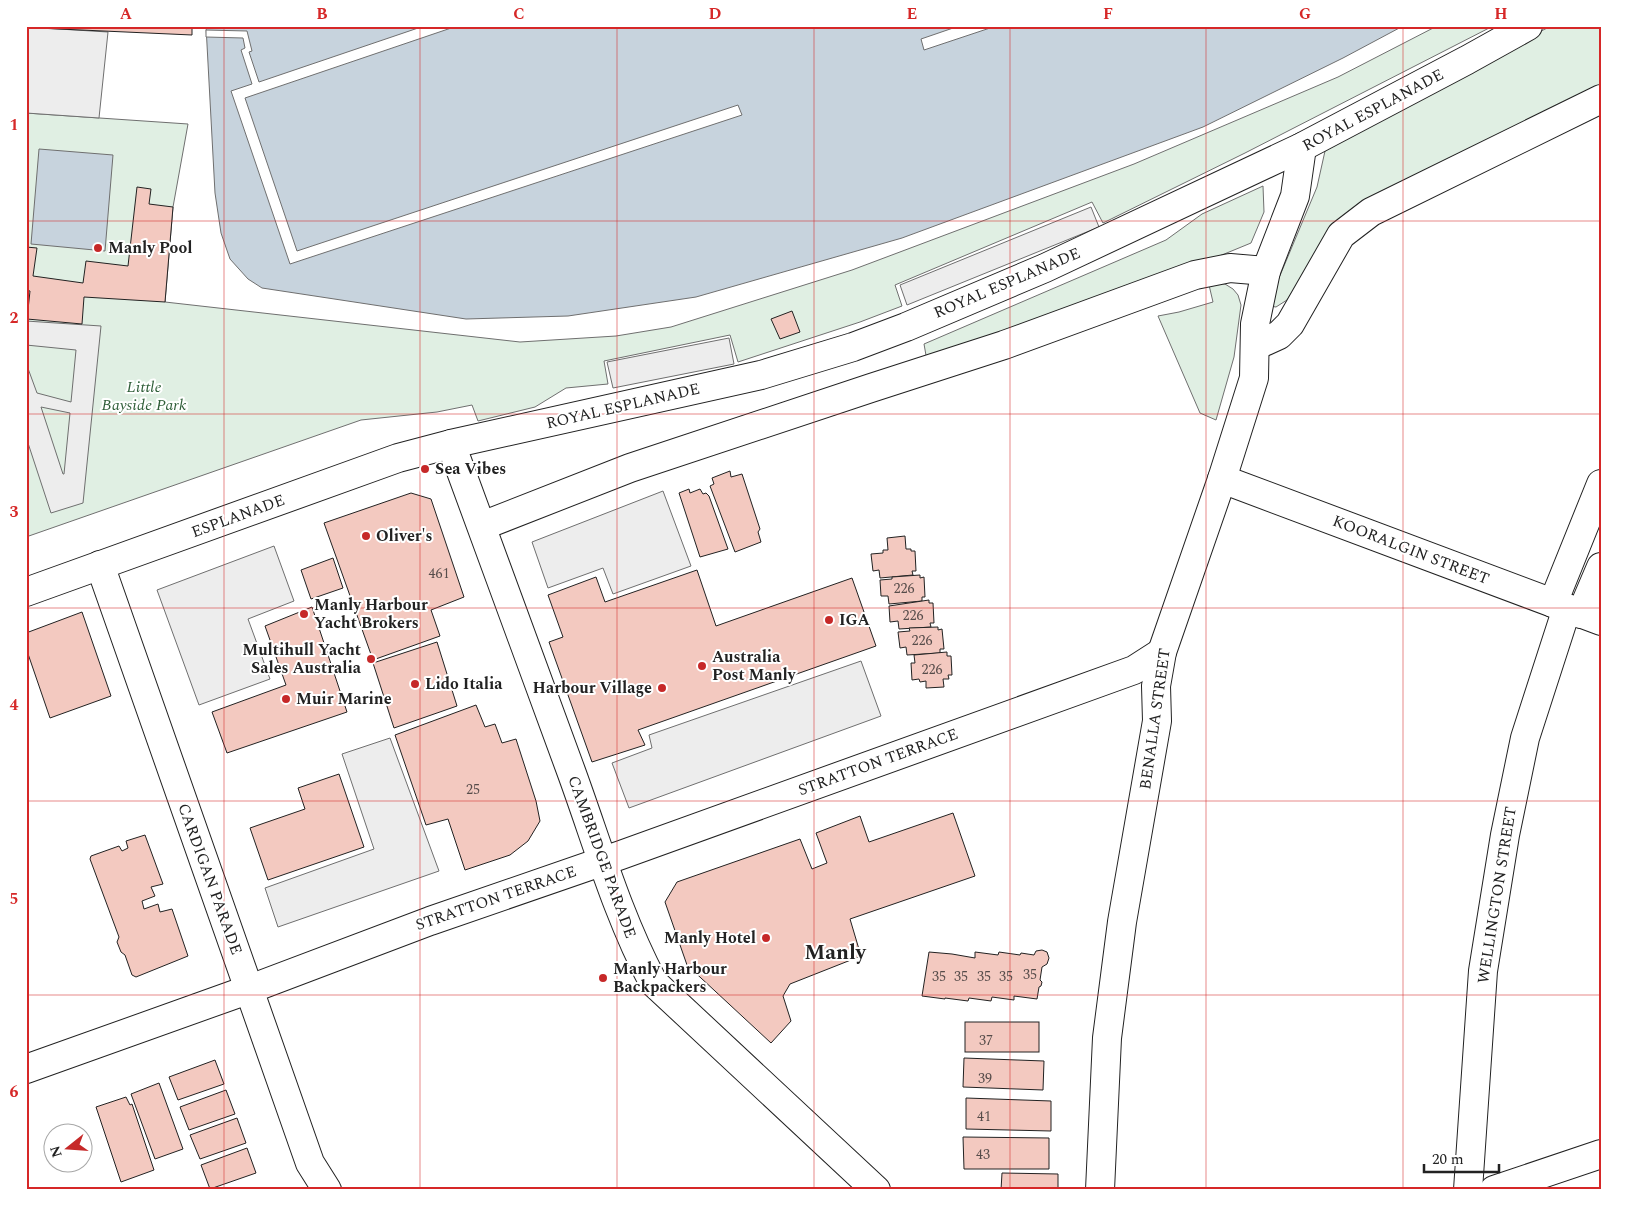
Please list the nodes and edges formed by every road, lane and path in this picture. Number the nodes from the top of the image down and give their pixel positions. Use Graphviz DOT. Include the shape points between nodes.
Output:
graph roads {
  1 [pos="1528,26"];
  2 [pos="1601,99"];
  3 [pos="1302,147"];
  4 [pos="1266,271"];
  5 [pos="1254,346"];
  6 [pos="451,444"];
  7 [pos="1222,479"];
  8 [pos="1601,484"];
  9 [pos="482,526"];
  10 [pos="100,565"];
  11 [pos="1601,567"];
  12 [pos="26,592"];
  13 [pos="1575,612"];
  14 [pos="1162,652"];
  15 [pos="601,862"];
  16 [pos="250,989"];
  17 [pos="26,1069"];
  18 [pos="1601,1154"];
  19 [pos="327,1190"];
  20 [pos="876,1190"];
  21 [pos="1100,1190"];
  22 [pos="1468,1190"];
  23 [pos="1494,1190"];
  1 -- 3 [label="street, ROYAL ESPLANADE"];
  2 -- 5 [label="street" via="1371,212 1341,235 1290,324 1279,335"];
  3 -- 4 [label="street, BENALLA STREET" via="1295,196"];
  3 -- 6 [label="street, ROYAL ESPLANADE" via="1045,268 852,347 761,375"];
  4 -- 5 [label="street, BENALLA STREET"];
  4 -- 9 [label="street" via="1230,268 1195,275 1004,345 630,468"];
  5 -- 7 [label="street, BENALLA STREET" via="1254,378"];
  6 -- 9 [label="street, CAMBRIDGE PARADE"];
  6 -- 10 [label="street, ESPLANADE" via="398,458"];
  7 -- 13 [label="street, KOORALGIN STREET"];
  7 -- 14 [label="street, BENALLA STREET"];
  8 -- 13 [label="street, WELLINGTON STREET"];
  9 -- 15 [label="street, CAMBRIDGE PARADE" via="578,789"];
  10 -- 12 [label="street, ESPLANADE"];
  10 -- 16 [label="street, CARDIGAN PARADE"];
  11 -- 13 [label="street, WELLINGTON STREET"];
  13 -- 22 [label="street, WELLINGTON STREET" via="1525,738 1504,836 1483,971"];
  14 -- 15 [label="street, STRATTON TERRACE" via="1134,670"];
  14 -- 21 [label="street, BENALLA STREET" via="1156,686 1157,721 1122,922 1107,1038"];
  15 -- 16 [label="street, STRATTON TERRACE" via="430,921"];
  15 -- 20 [label="street, CAMBRIDGE PARADE" via="635,948 653,982"];
  16 -- 17 [label="street, STRATTON TERRACE"];
  16 -- 19 [label="street, CARDIGAN PARADE" via="310,1163"];
  18 -- 23 [label="street"];
}
